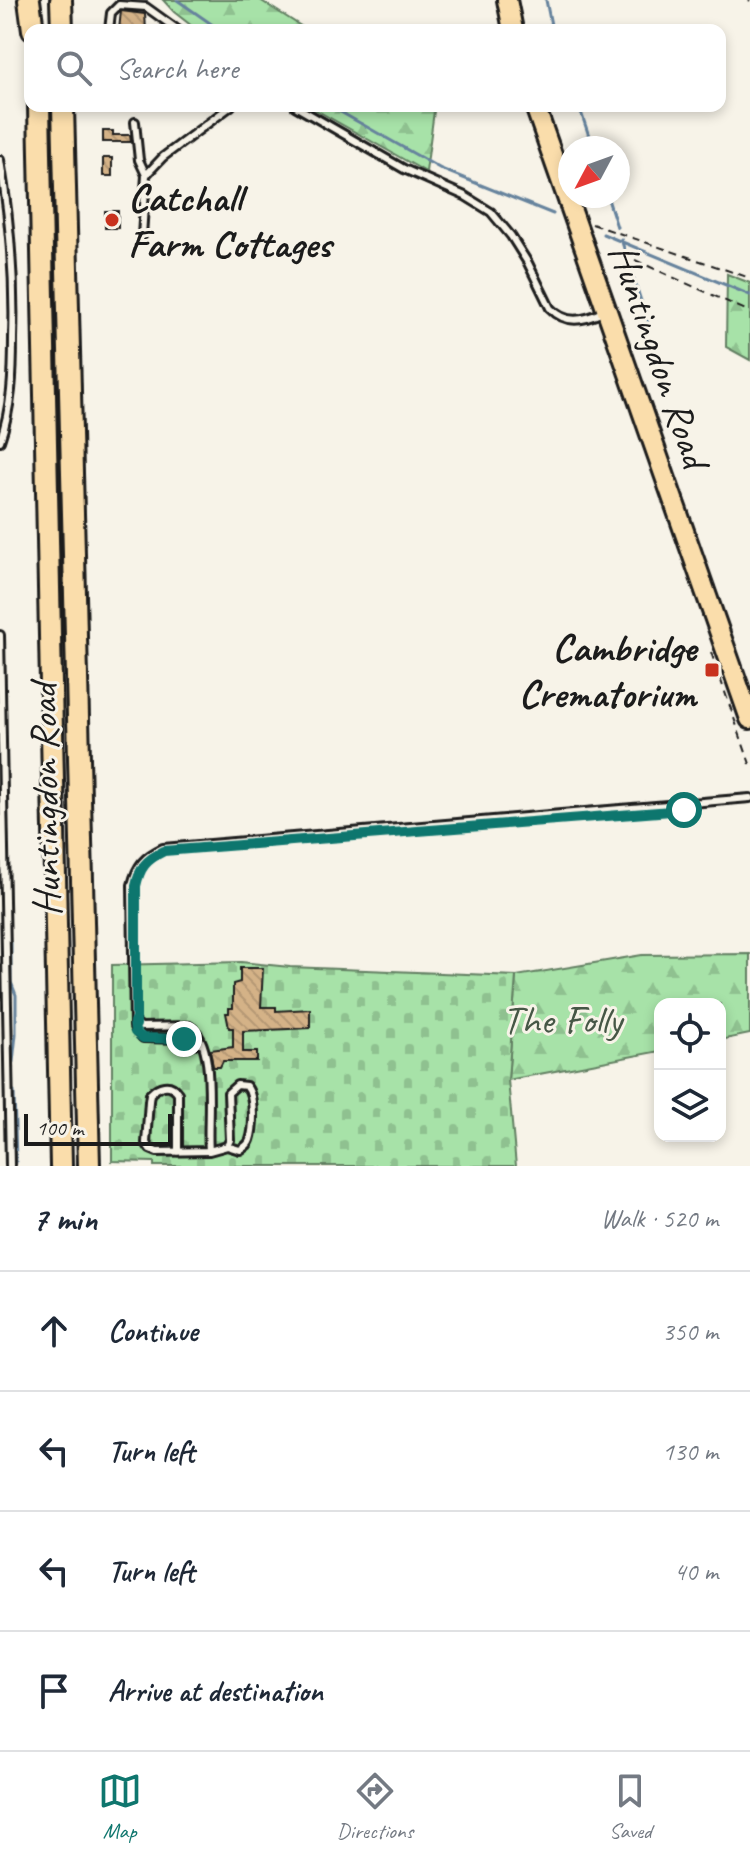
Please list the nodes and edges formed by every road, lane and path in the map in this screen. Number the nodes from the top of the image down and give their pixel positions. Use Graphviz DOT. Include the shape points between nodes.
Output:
graph roads {
  1 [pos="29,0"];
  2 [pos="38,0"];
  3 [pos="61,0"];
  4 [pos="71,0"];
  5 [pos="507,0"];
  6 [pos="162,18"];
  7 [pos="35,24"];
  8 [pos="36,24"];
  9 [pos="62,24"];
  10 [pos="71,24"];
  11 [pos="110,24"];
  12 [pos="162,24"];
  13 [pos="170,24"];
  14 [pos="512,24"];
  15 [pos="39,112"];
  16 [pos="63,112"];
  17 [pos="70,112"];
  18 [pos="223,112"];
  19 [pos="305,112"];
  20 [pos="537,112"];
  21 [pos="135,122"];
  22 [pos="0,160"];
  23 [pos="146,175"];
  24 [pos="65,192"];
  25 [pos="583,221"];
  26 [pos="142,236"];
  27 [pos="635,260"];
  28 [pos="750,278"];
  29 [pos="606,311"];
  30 [pos="750,312"];
  31 [pos="0,441"];
  32 [pos="0,635"];
  33 [pos="750,719"];
  34 [pos="750,798"];
  35 [pos="134,1022"];
  36 [pos="201,1044"];
  37 [pos="227,1146"];
  38 [pos="209,1151"];
  39 [pos="178,1152"];
  40 [pos="10,1166"];
  41 [pos="61,1166"];
  42 [pos="89,1166"];
  1 -- 7 [label="highway"];
  2 -- 8 [label="highway"];
  3 -- 9 [label="highway"];
  4 -- 10 [label="highway"];
  5 -- 14 [label="main road"];
  6 -- 11 [label="lane" via="146,7 119,5"];
  6 -- 12 [label="lane"];
  6 -- 13 [label="lane"];
  15 -- 41 [label="highway, Huntingdon Road"];
  16 -- 24 [label="highway"];
  17 -- 24 [label="highway"];
  18 -- 23 [label="lane"];
  19 -- 29 [label="lane" via="491,212 558,317 569,321"];
  20 -- 29 [label="main road, Huntingdon Road"];
  21 -- 23 [label="lane"];
  22 -- 31 [label="lane" via="14,292 10,405"];
  23 -- 26 [label="lane"];
  24 -- 42 [label="highway, Huntingdon Road"];
  25 -- 28 [label="path"];
  27 -- 30 [label="path"];
  29 -- 33 [label="main road, Huntingdon Road"];
  32 -- 40 [label="lane"];
  34 -- 35 [label="lane" via="163,848 136,868 132,885"];
  35 -- 36 [label="lane" via="135,1032 143,1038"];
  35 -- 36 [label="lane" via="141,1027 189,1026 201,1036"];
  36 -- 38 [label="lane"];
  37 -- 37 [label="lane" via="240,1150 250,1140 253,1098 246,1086 237,1085 228,1093"];
  37 -- 38 [label="lane"];
  38 -- 39 [label="lane"];
  39 -- 39 [label="lane" via="178,1093 164,1085 150,1094 146,1143 157,1152"];
}
